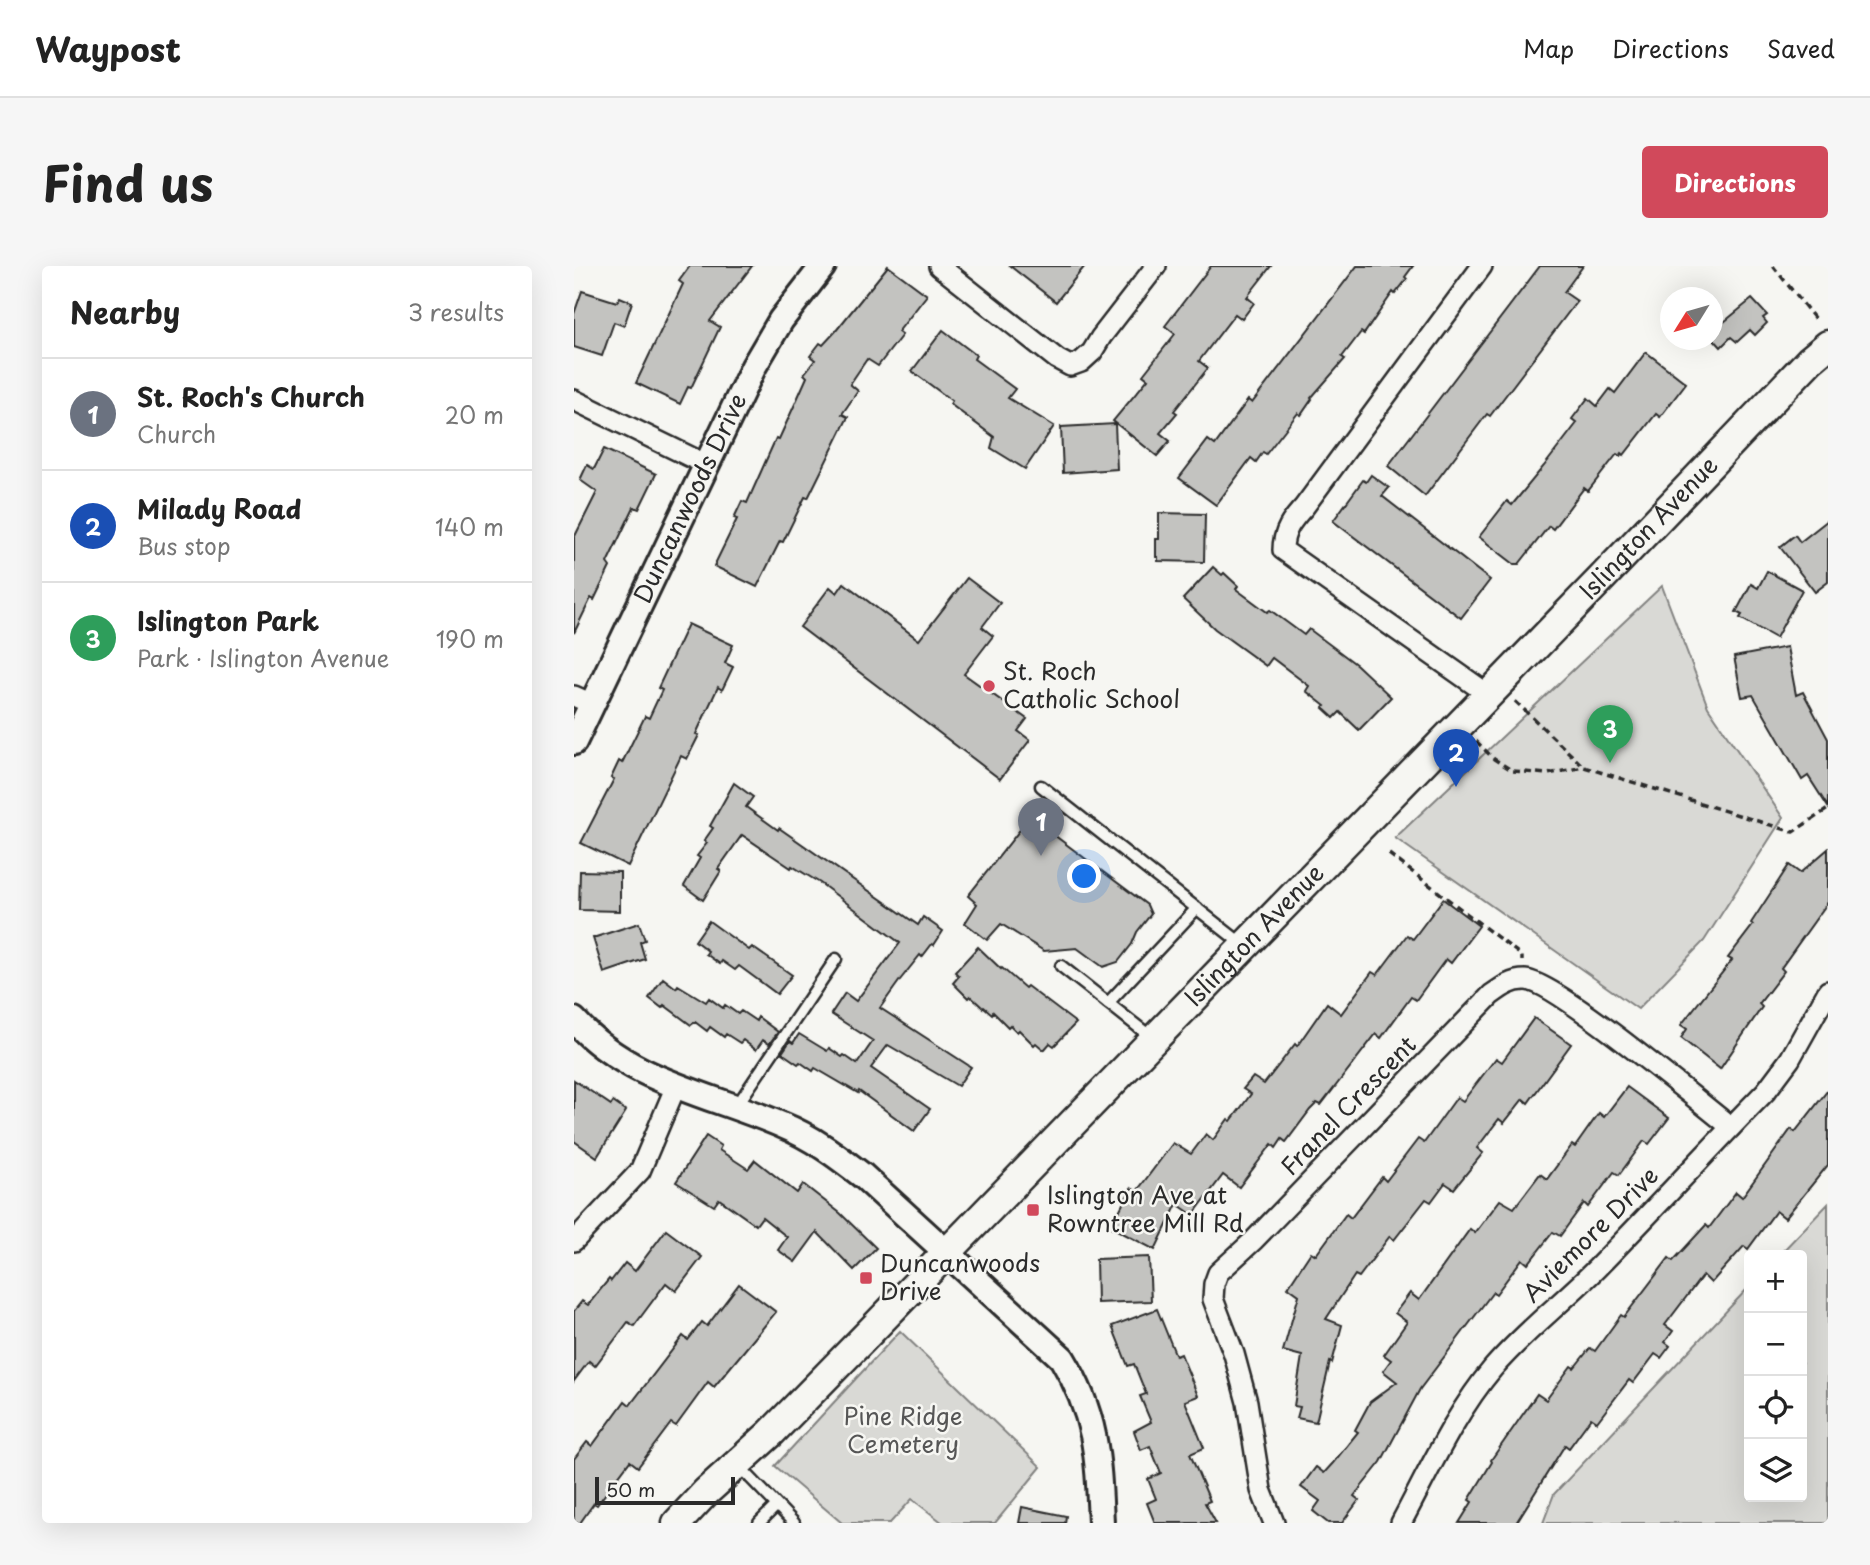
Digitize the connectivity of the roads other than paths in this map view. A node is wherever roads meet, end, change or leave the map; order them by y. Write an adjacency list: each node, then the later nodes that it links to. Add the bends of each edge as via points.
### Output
1 (824, 266): 7 (street, Duncanwoods Drive, via 767,343)
2 (939, 266): 3 (street, via 1070,366 1092,352)
3 (1156, 266)
4 (1482, 266): 8 (street, via 1292,519 1283,550)
5 (1828, 345): 8 (main road, Islington Avenue)
6 (574, 400): 7 (street)
7 (707, 465): 9 (street, Duncanwoods Drive)
8 (1494, 690): 13 (main road, Islington Avenue)
9 (583, 700): 10 (street, Duncanwoods Drive)
10 (574, 742)
11 (1041, 786): 12 (lane)
12 (1197, 908): 13 (lane); 17 (lane)
13 (1244, 946): 19 (main road, Islington Avenue)
14 (836, 959): 21 (lane)
15 (1061, 966): 17 (lane)
16 (1828, 991): 22 (street, Aviemore Drive, via 1790,1059)
17 (1108, 1003): 19 (lane)
18 (574, 1020): 20 (street, via 619,1059)
19 (1154, 1039): 24 (main road, Islington Avenue)
20 (676, 1086): 21 (street); 23 (street, via 640,1171)
21 (735, 1108): 24 (street, via 828,1149)
22 (1731, 1127): 31 (street, Franel Crescent, via 1540,983 1509,983 1491,995 1218,1273 1213,1299 1234,1354 1261,1490); 32 (street, Aviemore Drive, via 1595,1270 1493,1368 1440,1449)
23 (574, 1241)
24 (947, 1251): 25 (main road, Islington Avenue); 30 (street, via 1062,1358 1075,1379 1096,1446)
25 (737, 1464): 26 (lane); 27 (main road, Islington Avenue)
26 (776, 1506): 28 (lane); 29 (lane)
27 (677, 1523)
28 (759, 1523)
29 (794, 1523)
30 (1101, 1523)
31 (1274, 1523)
32 (1401, 1523)

